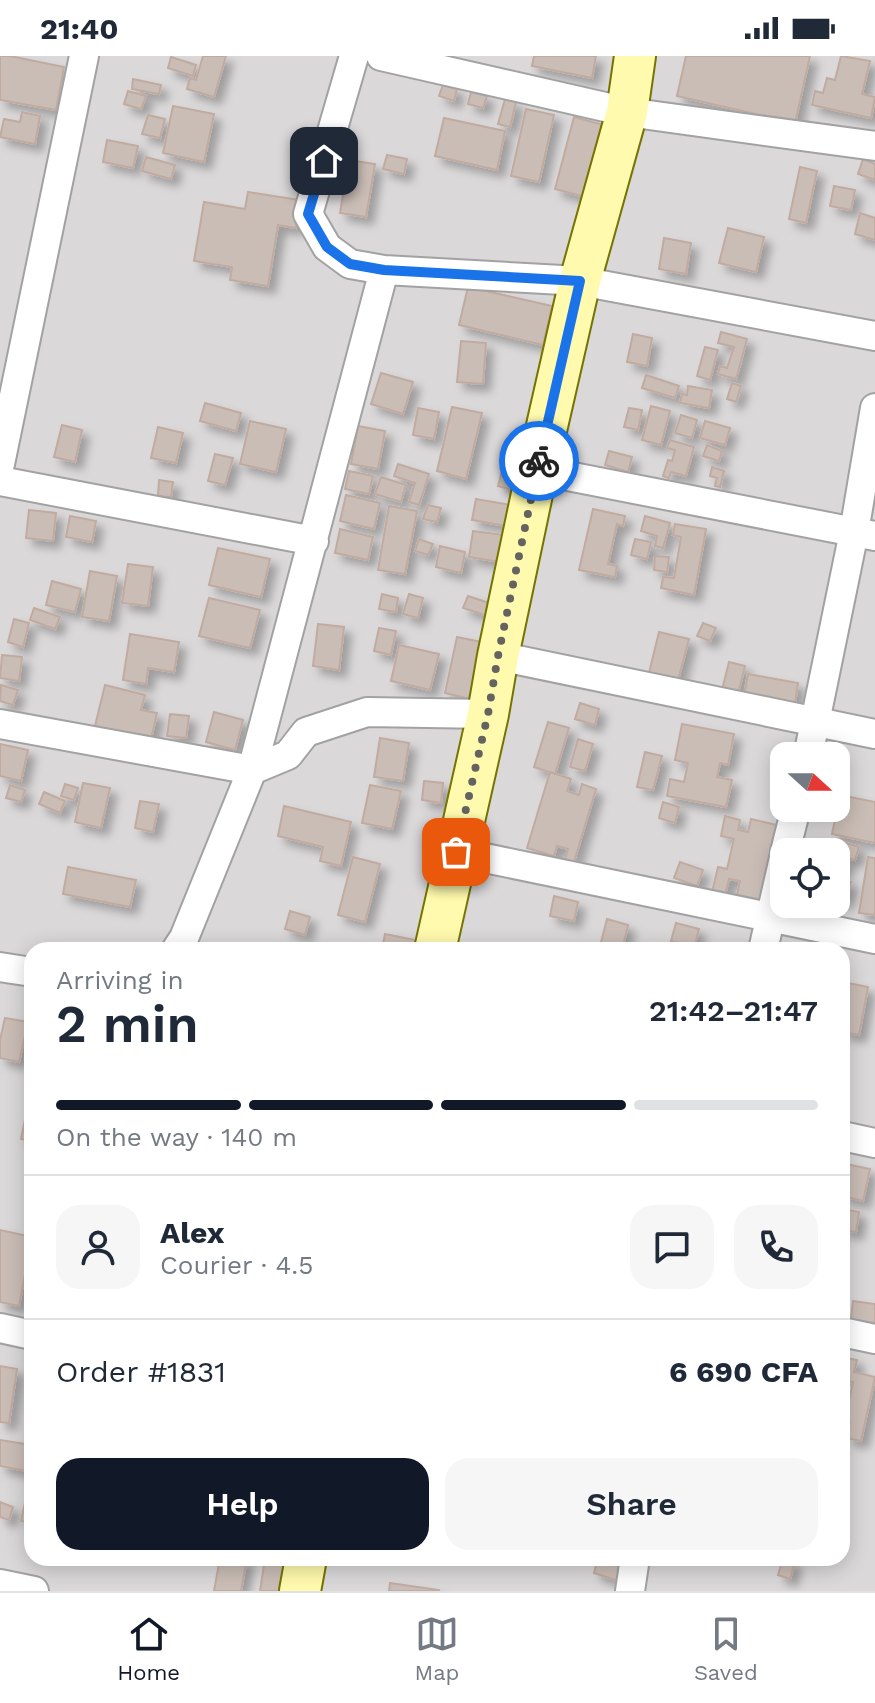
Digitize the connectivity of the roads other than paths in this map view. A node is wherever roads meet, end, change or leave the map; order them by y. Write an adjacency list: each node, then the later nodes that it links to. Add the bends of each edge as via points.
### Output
1 (84, 56): 10 (street)
2 (354, 56): 7 (street, via 308,214 327,247 350,264)
3 (381, 56): 5 (street)
4 (635, 56): 5 (main road)
5 (627, 112): 6 (street); 8 (main road)
6 (875, 146)
7 (384, 270): 8 (street); 16 (street)
8 (580, 281): 9 (street); 13 (main road)
9 (875, 336)
10 (12, 346): 12 (street)
11 (875, 408): 15 (street)
12 (0, 464)
13 (537, 470): 15 (street); 17 (main road)
14 (0, 481): 16 (street)
15 (865, 534): 19 (street)
16 (314, 541): 23 (street)
17 (498, 656): 18 (main road); 19 (street)
18 (488, 714): 23 (street, via 367,712 306,732 288,755); 24 (main road)
19 (816, 721): 21 (street); 22 (street)
20 (0, 724): 23 (street)
21 (875, 734)
22 (811, 742)
23 (252, 770): 28 (street)
24 (456, 852): 25 (street); 29 (main road)
25 (770, 917): 30 (street)
26 (775, 918): 27 (street)
27 (875, 939)
28 (181, 942)
29 (437, 942)
30 (765, 942)
31 (0, 967): 32 (street)
32 (24, 971)
33 (850, 1138): 34 (street)
34 (875, 1143)
35 (0, 1328): 36 (street)
36 (24, 1333)
37 (850, 1334): 38 (street)
38 (875, 1339)
39 (305, 1566): 43 (main road)
40 (634, 1566): 44 (street)
41 (0, 1584): 42 (street)
42 (34, 1591)
43 (300, 1591)
44 (630, 1591)

